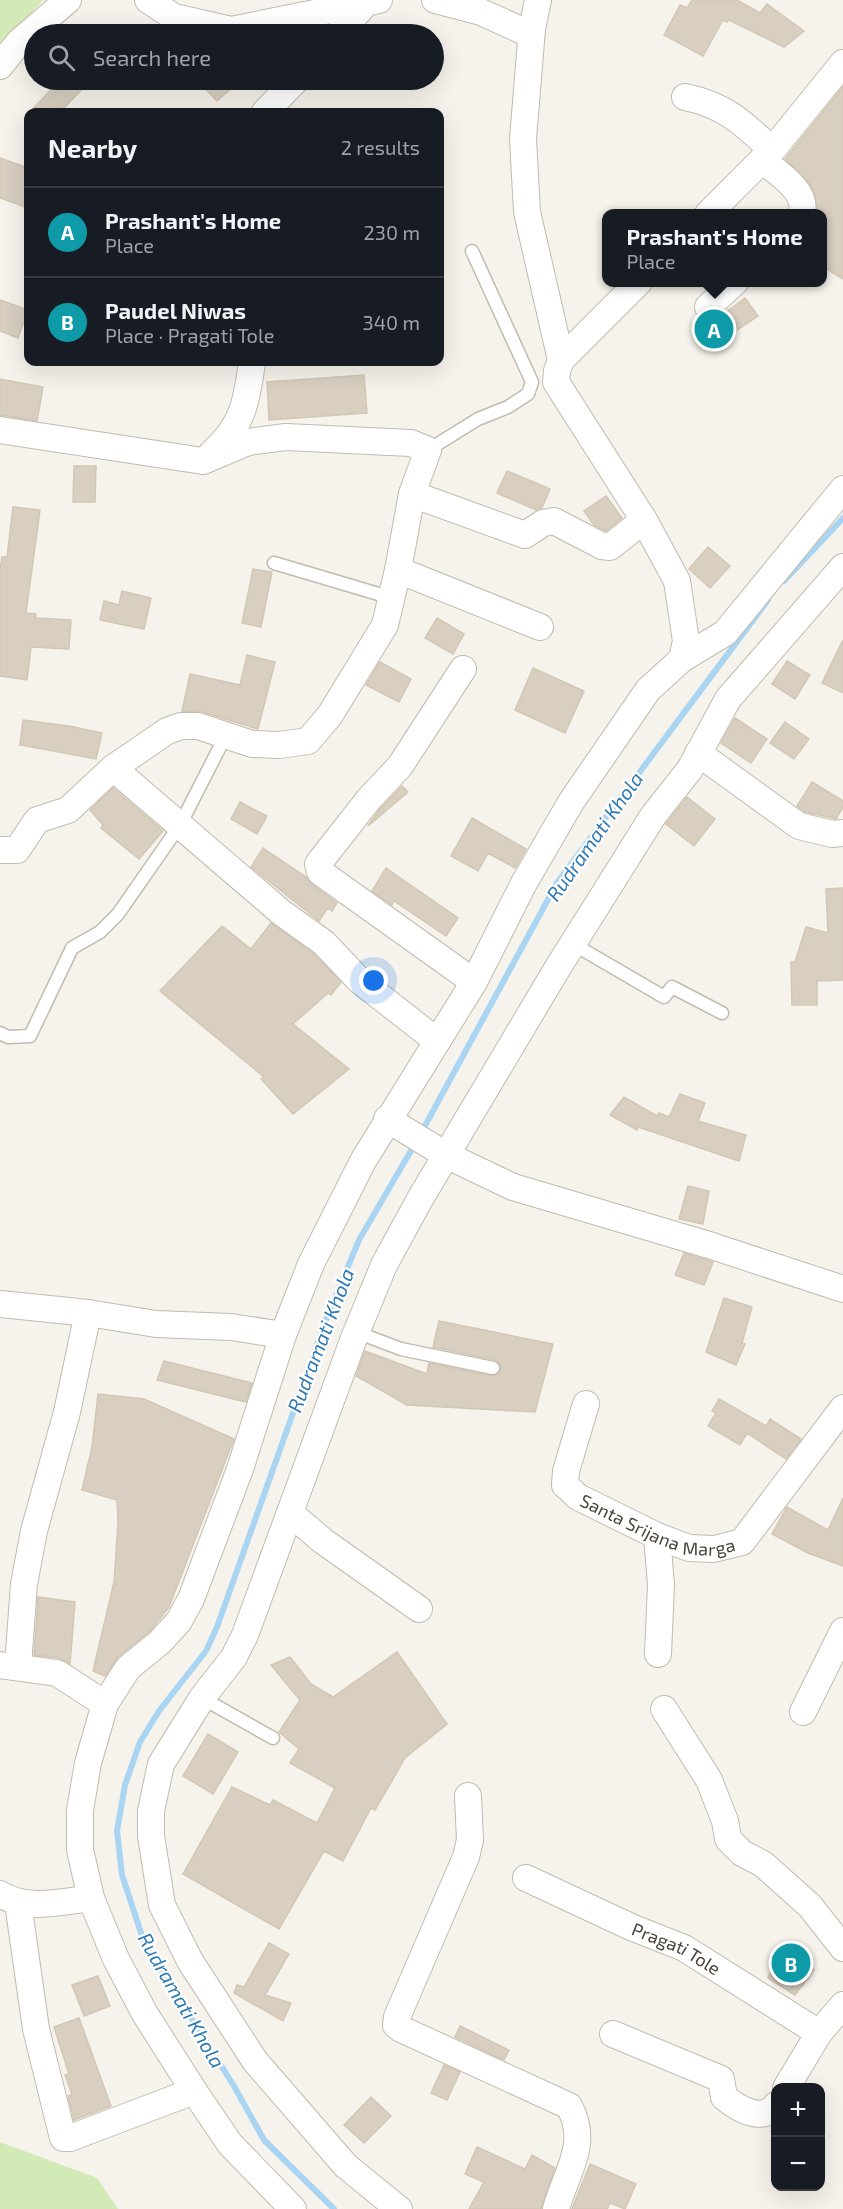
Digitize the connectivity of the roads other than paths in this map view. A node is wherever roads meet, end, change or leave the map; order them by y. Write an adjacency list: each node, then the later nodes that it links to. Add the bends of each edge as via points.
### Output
1 (68, 0): 6 (street)
2 (148, 0): 7 (street, via 174,17)
3 (435, 0): 10 (street, via 481,12 523,31)
4 (538, 0): 10 (street)
5 (373, 1): 8 (street); 9 (street)
6 (40, 24)
7 (205, 24)
8 (260, 24)
9 (349, 24)
10 (532, 29): 24 (street, via 523,139 527,212)
11 (24, 38): 13 (street)
12 (843, 63): 17 (street)
13 (0, 66)
14 (286, 90): 16 (street)
15 (685, 97): 17 (street, via 730,112)
16 (269, 108)
17 (767, 155): 18 (street); 19 (street, via 800,194)
18 (712, 209)
19 (803, 209)
20 (472, 251): 27 (lane, via 532,382 528,394)
21 (634, 287): 24 (street)
22 (730, 287): 23 (street)
23 (708, 307)
24 (561, 360): 31 (street, via 556,382)
25 (252, 366): 28 (street, via 247,404 230,438)
26 (0, 430): 28 (street)
27 (428, 450): 28 (street, via 411,443 286,437 248,442); 30 (street)
28 (203, 461)
29 (843, 489): 37 (street, via 725,633)
30 (412, 494): 31 (street, via 525,535 554,521 610,548); 34 (street)
31 (644, 520): 37 (street, via 677,581 686,640)
32 (274, 563): 35 (lane)
33 (843, 567): 40 (street, via 728,699)
34 (398, 570): 35 (street); 36 (street)
35 (392, 598): 39 (street, via 385,625 330,715 308,741 252,744)
36 (540, 627)
37 (682, 659): 46 (street, via 648,690 571,802)
38 (463, 669): 46 (street, via 400,766 318,864 320,872)
39 (226, 735): 41 (street, via 198,726 181,726 167,731); 42 (lane)
40 (698, 753): 43 (street, via 799,826); 45 (street, via 653,816)
41 (113, 768): 42 (street); 44 (street, via 68,810 37,820 17,850)
42 (180, 825): 48 (lane, via 118,914 100,932 72,948 30,1036 8,1037); 49 (street, via 282,913 324,943 360,981)
43 (843, 833)
44 (0, 850)
45 (573, 944): 47 (lane, via 664,997 672,987); 51 (street)
46 (474, 982): 49 (street)
47 (722, 1013)
48 (0, 1033)
49 (437, 1041): 50 (street)
50 (395, 1124): 51 (street); 56 (street, via 363,1161 311,1264)
51 (439, 1151): 52 (street, via 513,1187); 55 (street)
52 (843, 1289)
53 (0, 1304): 54 (street)
54 (88, 1313): 56 (street); 65 (street, via 67,1412 34,1531)
55 (356, 1332): 57 (lane, via 401,1349); 60 (street)
56 (283, 1335): 67 (street, via 240,1468 191,1599 179,1621 160,1642 128,1668)
57 (493, 1368)
58 (586, 1404): 61 (street, Santa Srijana Marga, via 565,1485 578,1497)
59 (843, 1407): 61 (street, Santa Srijana Marga, via 742,1542 714,1549 689,1548)
60 (290, 1513): 62 (street); 66 (street, via 245,1635 222,1676)
61 (657, 1536): 64 (street, via 662,1585)
62 (419, 1609)
63 (843, 1631): 69 (street)
64 (658, 1654)
65 (9, 1666): 67 (street, via 57,1673)
66 (202, 1698): 70 (lane); 83 (street, via 160,1764 155,1786 152,1836 162,1905 190,1961 255,2061 346,2166)
67 (105, 1704): 74 (street, via 88,1763 80,1810 80,1850)
68 (664, 1709): 75 (street, via 709,1780 728,1839 742,1853 764,1864 810,1906)
69 (803, 1712)
70 (273, 1738)
71 (468, 1796): 84 (street, via 470,1840 466,1857 396,2025 568,2106 579,2133)
72 (526, 1878): 77 (street, Pragati Tole, via 631,1928 684,1948)
73 (9, 1898): 74 (street, via 41,1904); 80 (street, via 63,2138)
74 (92, 1898): 80 (street, via 116,1959)
75 (843, 1948)
76 (843, 2006): 77 (street)
77 (819, 2033): 79 (street)
78 (613, 2034): 81 (street, via 721,2079 724,2097 731,2103 759,2115)
79 (789, 2083)
80 (194, 2091): 82 (street, via 230,2144)
81 (771, 2110)
82 (286, 2207)
83 (399, 2209)
84 (556, 2209)

